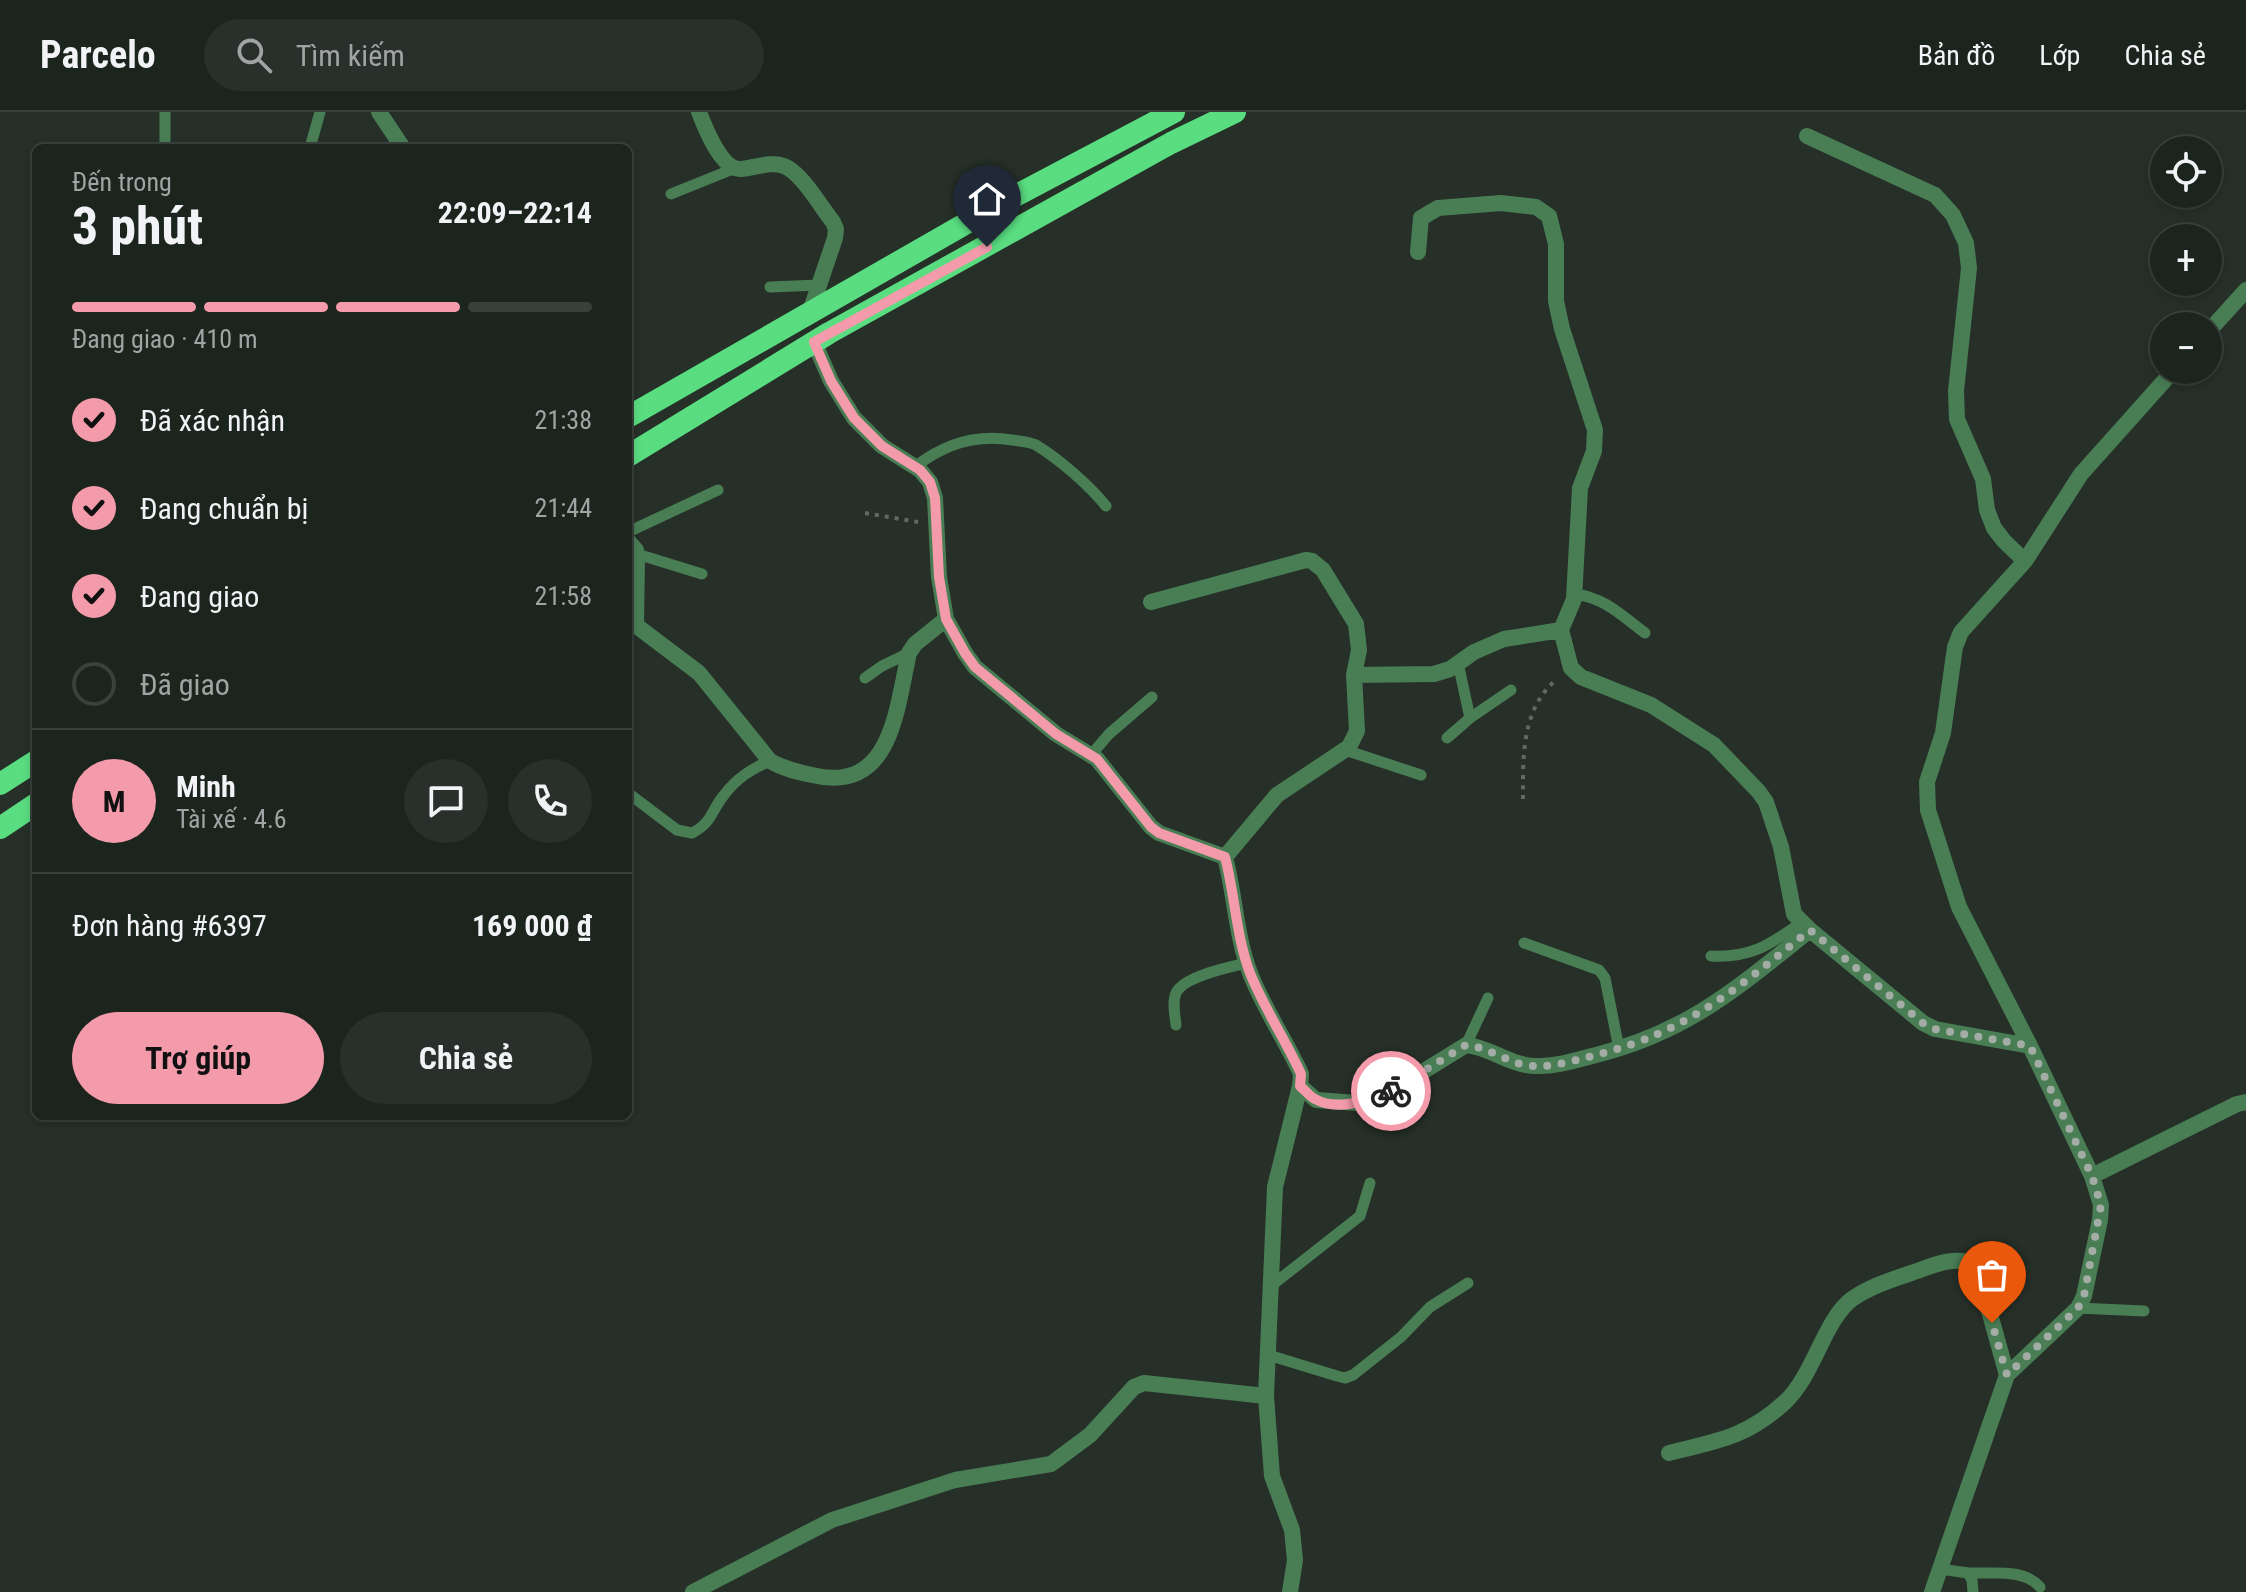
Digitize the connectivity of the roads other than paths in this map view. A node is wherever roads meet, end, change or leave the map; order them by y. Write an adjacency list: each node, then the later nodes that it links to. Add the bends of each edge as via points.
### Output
1 (165, 112): 8 (lane)
2 (320, 112): 9 (lane)
3 (379, 112): 10 (street)
4 (699, 112): 11 (street)
5 (1174, 112): 17 (highway)
6 (1235, 112): 19 (highway)
7 (1807, 136): 28 (street, via 1935,195 1953,215 1966,243 1969,268 1957,419 1983,479 1994,528)
8 (165, 144)
9 (311, 144)
10 (400, 144)
11 (733, 169): 12 (lane); 14 (street, via 783,165 794,171 833,222 835,238)
12 (671, 194)
13 (1418, 252): 30 (street, via 1421,218 1438,208 1501,203 1536,207 1549,216 1562,329 1595,430 1594,451 1580,488)
14 (819, 285): 15 (lane); 17 (street)
15 (770, 287)
16 (2246, 290): 18 (street)
17 (810, 312): 21 (highway)
18 (2222, 317)
19 (814, 342): 22 (highway); 23 (street, via 854,418 882,446)
20 (2162, 384): 28 (street, via 2073,484)
21 (632, 415)
22 (632, 454)
23 (915, 467): 25 (lane, via 931,454 975,439 1034,444); 32 (street, via 930,482 935,498)
24 (718, 490): 26 (lane)
25 (1106, 506)
26 (632, 530)
27 (632, 548): 29 (lane); 45 (street, via 638,627 699,673)
28 (2025, 561): 60 (street, via 1961,632 1943,733 1927,782 1928,810 1959,907)
29 (702, 574)
30 (1575, 594): 33 (street); 34 (lane, via 1604,601)
31 (1151, 602): 37 (street, via 1312,561 1356,624 1359,650)
32 (946, 619): 35 (street); 44 (street, via 975,667 1056,734)
33 (1561, 630): 36 (street, via 1504,639); 53 (street, via 1571,668 1581,677 1651,705 1714,745 1759,792 1781,847 1790,903)
34 (1645, 633)
35 (909, 653): 38 (lane); 45 (street, via 890,736 876,760 856,775 832,780)
36 (1458, 663): 37 (street, via 1434,674); 41 (lane)
37 (1354, 675): 43 (street, via 1357,731)
38 (865, 678)
39 (1511, 690): 41 (lane)
40 (1152, 697): 44 (lane)
41 (1470, 718): 42 (lane)
42 (1447, 738)
43 (1345, 750): 47 (lane); 52 (street, via 1277,795)
44 (1091, 755): 52 (street, via 1151,827)
45 (770, 761): 49 (lane, via 739,778 708,823 692,833 677,830)
46 (32, 764): 48 (highway)
47 (1421, 775)
48 (0, 784)
49 (632, 796)
50 (32, 807): 51 (highway)
51 (0, 828)
52 (1225, 857): 56 (street)
53 (1806, 927): 55 (lane, via 1753,953); 60 (street, via 1923,1023); 61 (street, via 1723,999 1652,1039)
54 (1524, 943): 61 (lane, via 1599,970)
55 (1711, 956)
56 (1247, 963): 58 (lane, via 1185,983 1175,996); 62 (street, via 1301,1074)
57 (1488, 998): 59 (lane)
58 (1176, 1025)
59 (1466, 1045): 61 (street, via 1534,1066); 62 (street, via 1390,1092 1357,1103 1316,1100)
60 (2030, 1046): 64 (street)
61 (1619, 1049)
62 (1300, 1086): 67 (street, via 1278,1172)
63 (2246, 1102): 64 (street)
64 (2092, 1176): 68 (street, via 2100,1220)
65 (1370, 1183): 67 (lane, via 1360,1216)
66 (1468, 1283): 70 (lane, via 1430,1307 1401,1337 1345,1378)
67 (1271, 1286): 70 (street)
68 (2078, 1308): 69 (lane); 71 (street)
69 (2144, 1311)
70 (1268, 1355): 72 (street)
71 (2007, 1375): 73 (street, via 1978,1271 1959,1260 1893,1279 1851,1300 1808,1372 1761,1422 1739,1435); 74 (street)
72 (1266, 1396): 77 (street, via 1144,1383 1051,1464 955,1480 832,1520); 78 (street, via 1272,1476 1292,1530)
73 (1669, 1453)
74 (1940, 1569): 75 (lane); 79 (street)
75 (1968, 1573): 76 (lane, via 2024,1575); 80 (lane)
76 (2040, 1587)
77 (693, 1592)
78 (1290, 1592)
79 (1932, 1592)
80 (1973, 1592)

